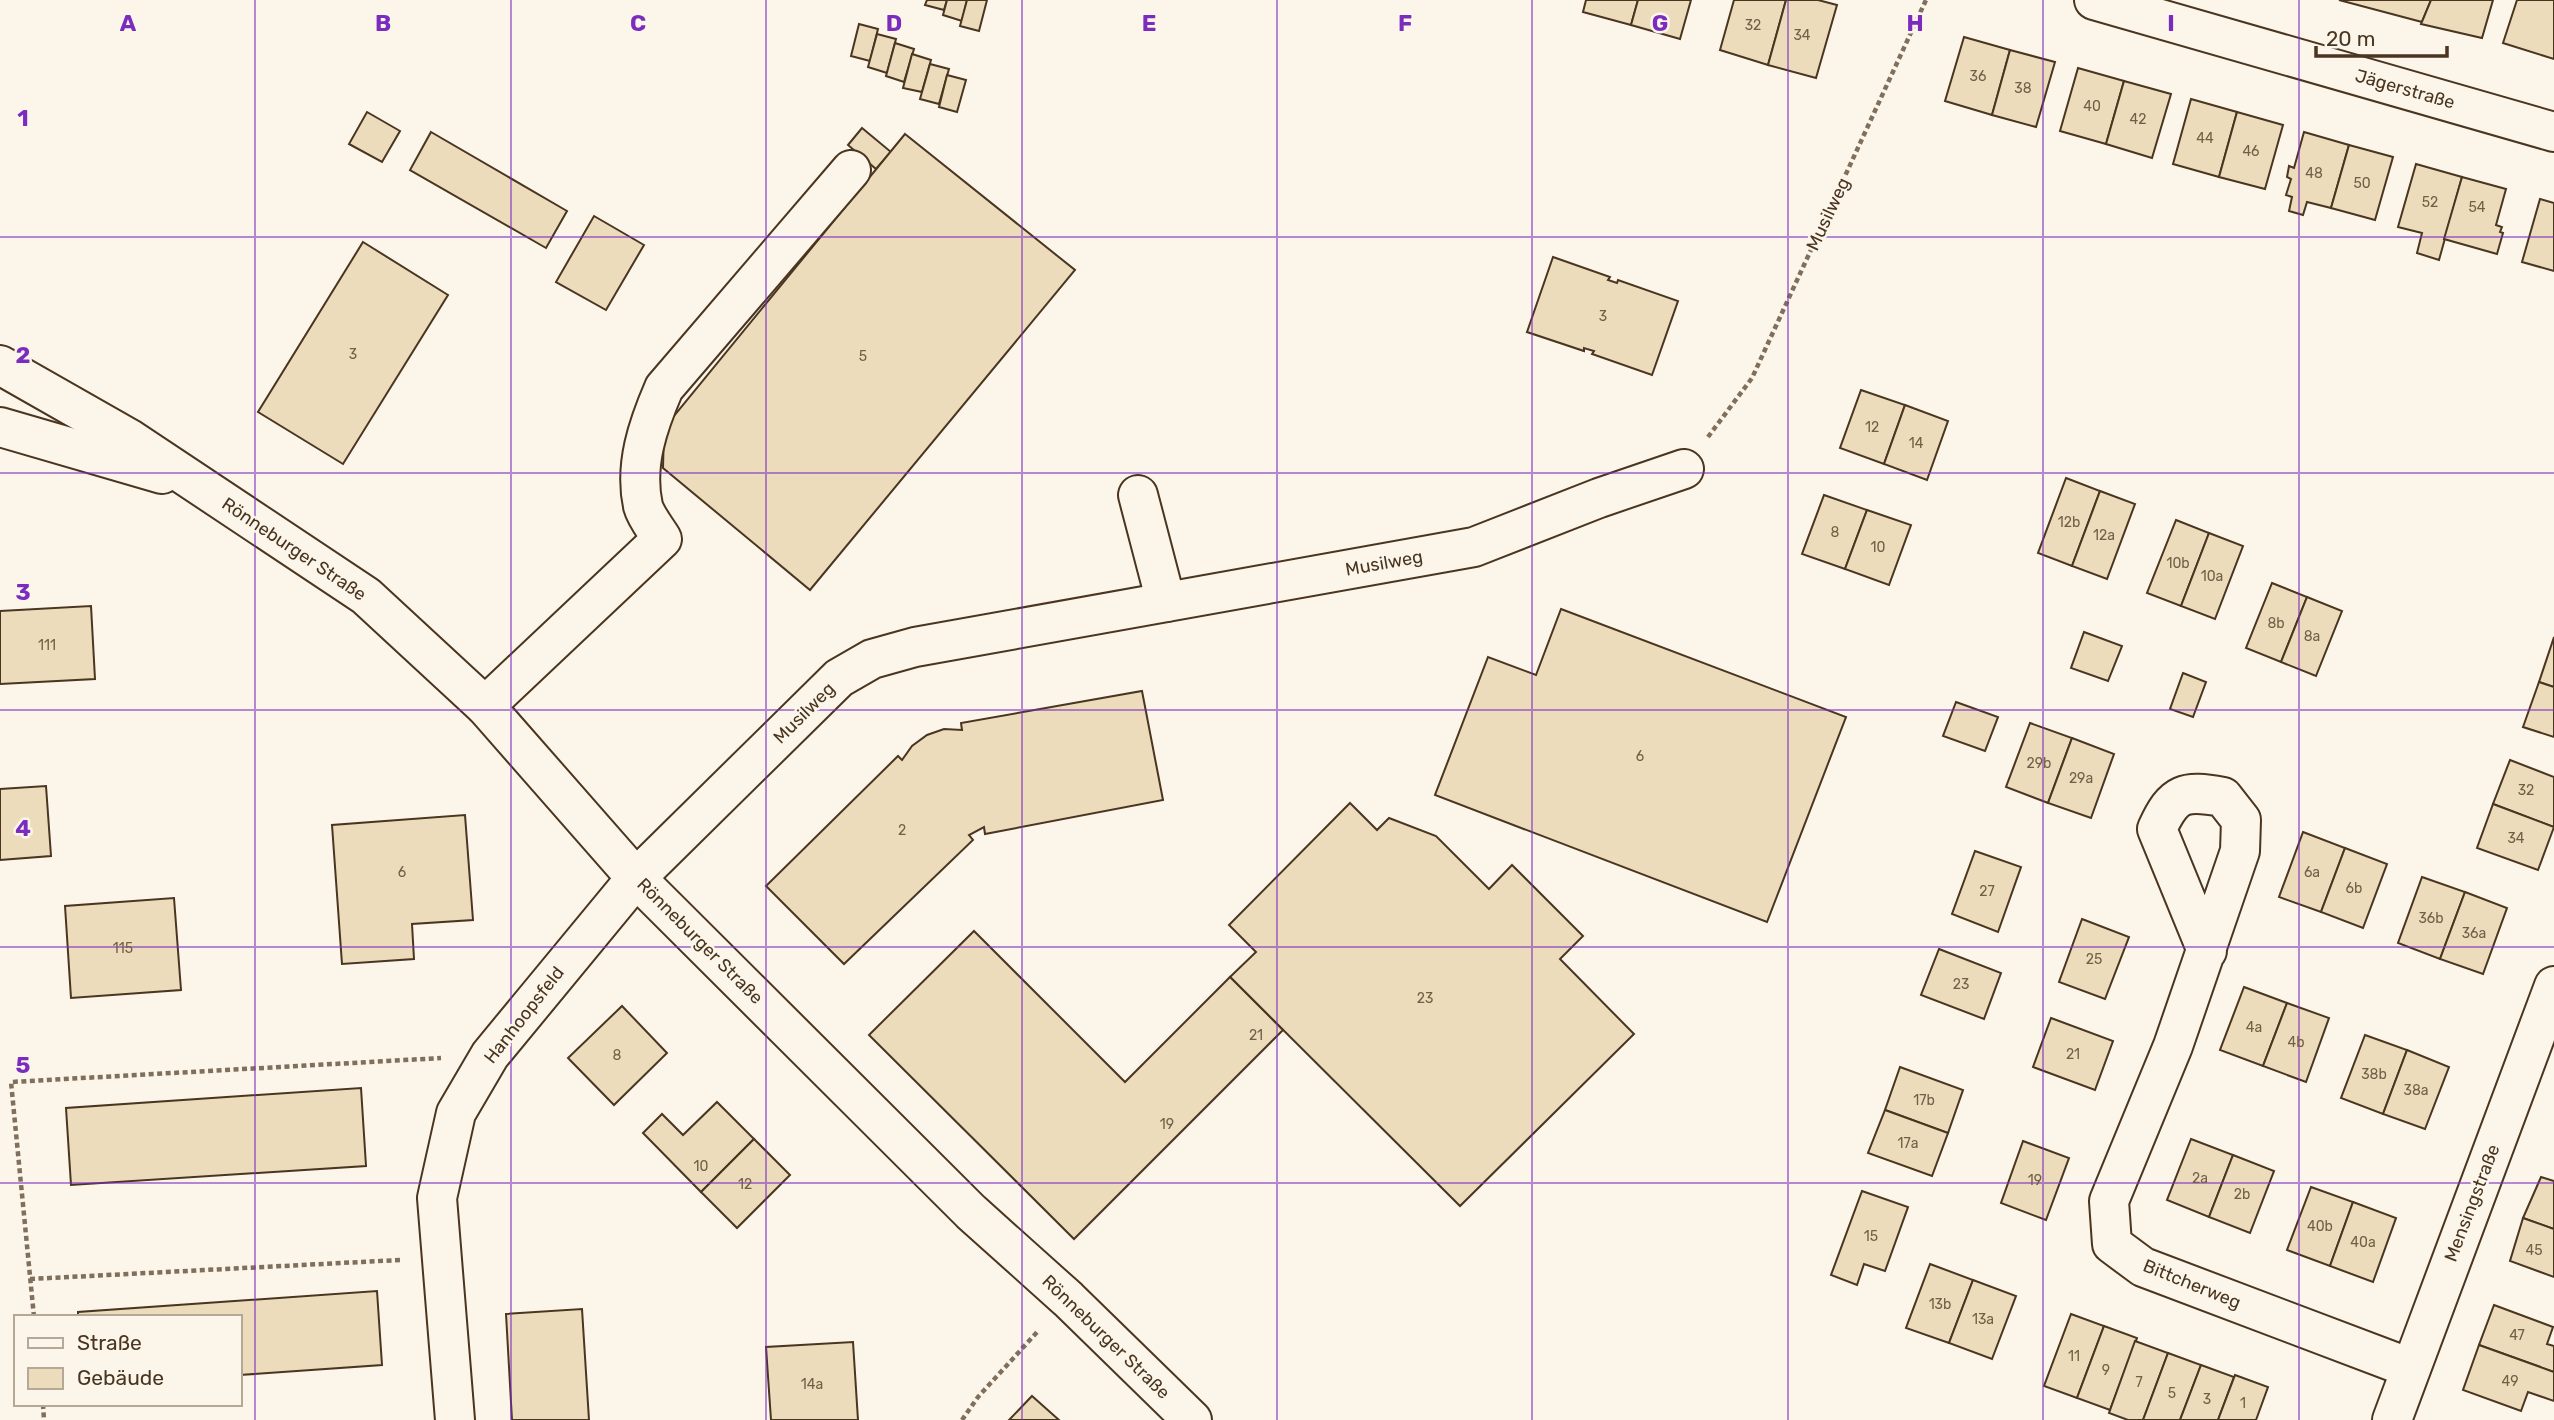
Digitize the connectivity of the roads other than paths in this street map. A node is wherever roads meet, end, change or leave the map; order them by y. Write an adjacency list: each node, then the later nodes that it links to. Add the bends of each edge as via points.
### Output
1 (2094, 0): 2 (street, Jägerstraße)
2 (2554, 131)
3 (851, 170): 10 (street, via 664,388 642,450 640,478 643,508 662,539)
4 (0, 365): 7 (street, Rönneburger Straße, via 130,439)
5 (0, 427): 7 (street, Rönneburger Straße)
6 (1684, 469): 9 (street, Musilweg, via 1474,547)
7 (194, 483): 10 (street, Rönneburger Straße, via 366,596)
8 (1138, 495): 9 (street)
9 (1166, 602): 11 (street, Musilweg, via 915,647 872,659 839,678)
10 (485, 706): 11 (street, Rönneburger Straße)
11 (636, 878): 15 (street, Hanhoopsfeld, via 490,1055 456,1113 437,1198); 16 (street, Rönneburger Straße, via 971,1212)
12 (2207, 951): 14 (street, Bittcherweg, via 2109,1201 2112,1244 2143,1267)
13 (2554, 986): 14 (street, Mensingstraße)
14 (2410, 1368): 17 (street, Mensingstraße)
15 (455, 1420)
16 (1192, 1420)
17 (2392, 1420)

